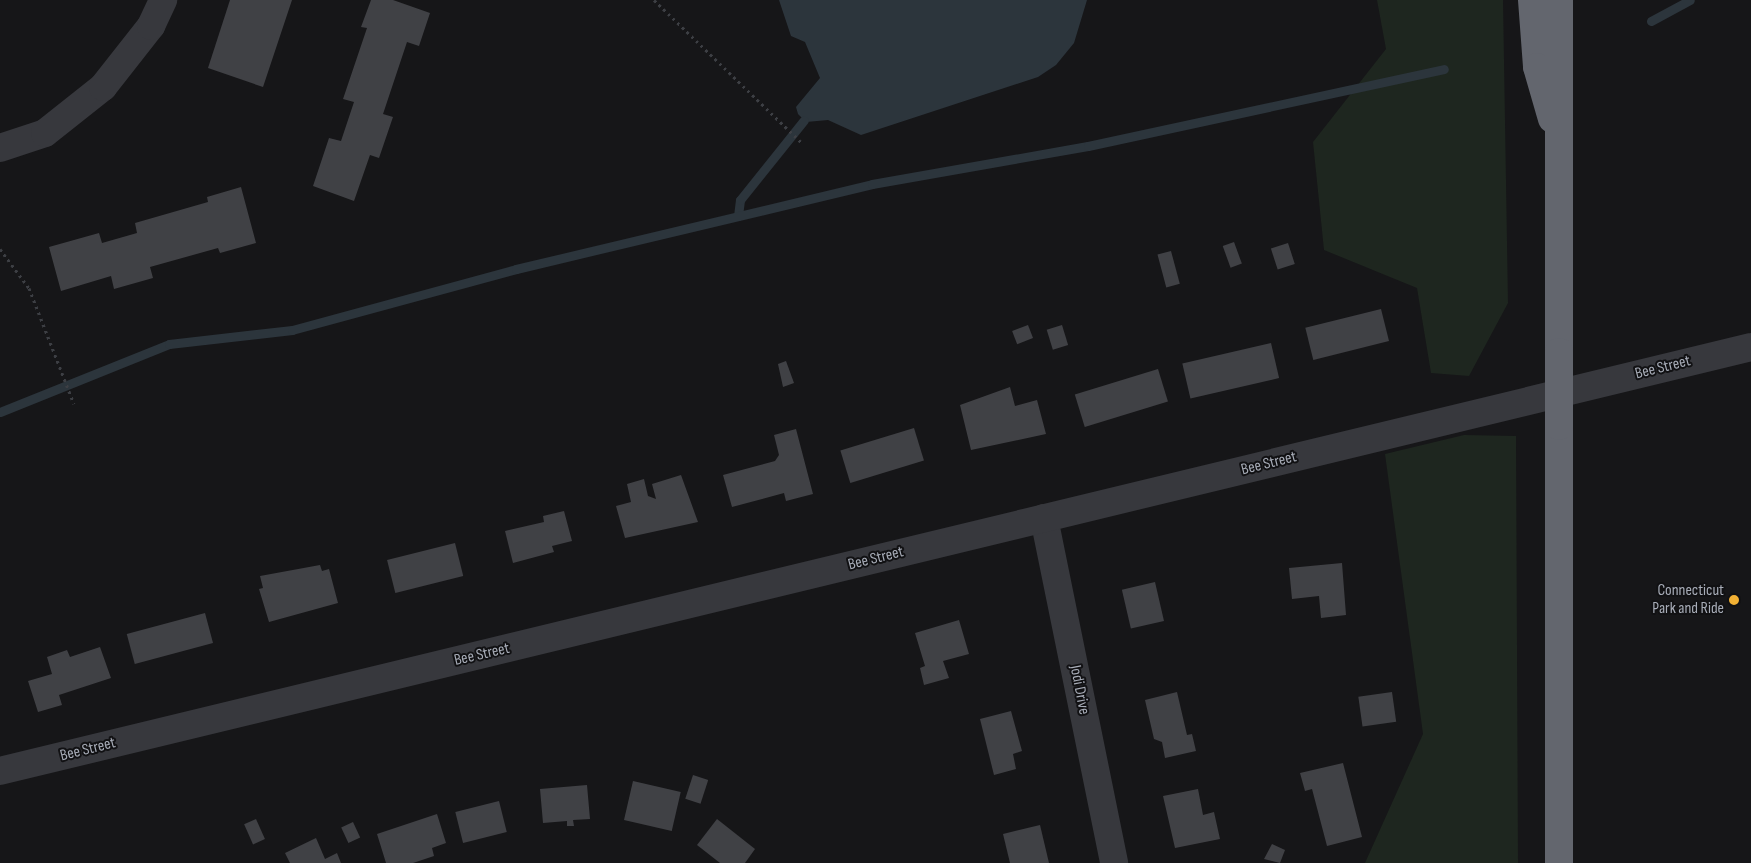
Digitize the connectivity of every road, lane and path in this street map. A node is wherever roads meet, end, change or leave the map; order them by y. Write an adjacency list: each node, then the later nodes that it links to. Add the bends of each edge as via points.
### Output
1 (163, 0): 7 (street, via 151,26 103,87 45,133)
2 (654, 0): 6 (path)
3 (1532, 0): 5 (highway, via 1540,82)
4 (1559, 0): 5 (highway)
5 (1559, 137): 14 (highway, bridge)
6 (802, 143)
7 (0, 148)
8 (0, 249): 10 (path, via 28,288)
9 (1751, 347): 11 (street, Bee Street)
10 (74, 404)
11 (1044, 518): 12 (street, Bee Street); 13 (street, Jodi Drive)
12 (0, 771)
13 (1114, 863)
14 (1559, 863)

